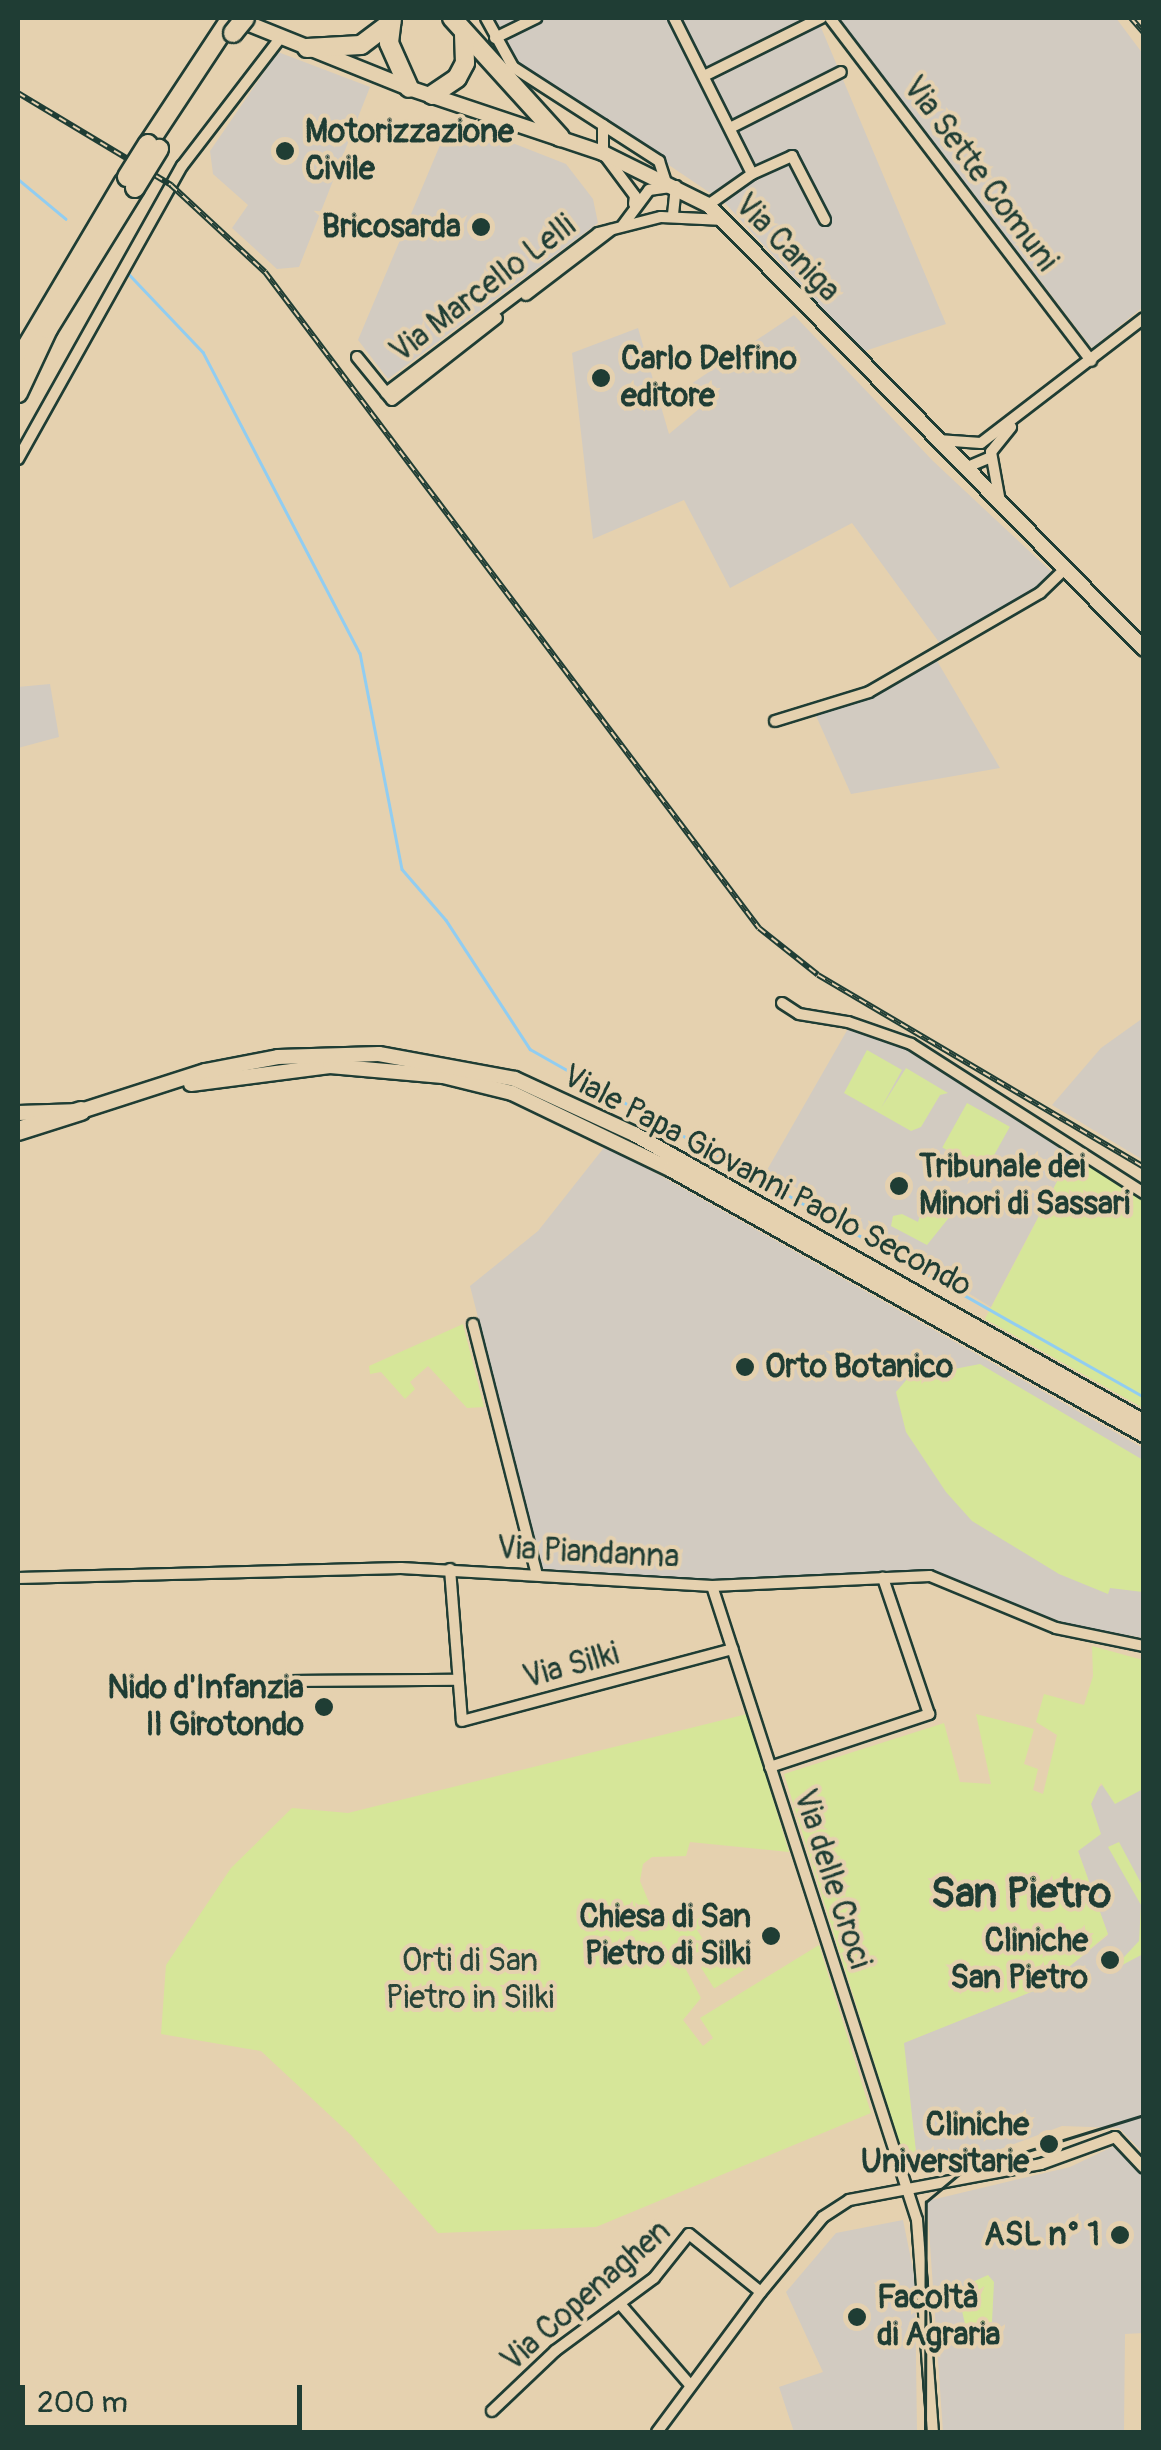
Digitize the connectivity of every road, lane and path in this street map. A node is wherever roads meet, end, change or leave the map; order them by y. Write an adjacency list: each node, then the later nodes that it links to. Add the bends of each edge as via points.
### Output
1 (245, 18): 9 (highway, bridge)
2 (452, 18): 10 (highway)
3 (486, 18): 12 (street)
4 (536, 18): 12 (street)
5 (821, 18): 15 (street)
6 (830, 18): 34 (street, Via Sette Comuni)
7 (678, 19): 15 (street)
8 (392, 20): 13 (highway, via 361,45); 16 (highway, via 389,43)
9 (231, 24): 11 (main road, Via Caniga); 24 (highway, bridge)
10 (464, 33): 17 (highway, via 465,62); 20 (highway)
11 (281, 37): 13 (main road, Via Caniga); 40 (street, via 182,166)
12 (495, 38): 18 (street, via 513,66)
13 (307, 48): 16 (main road, Via Caniga)
14 (841, 72): 19 (street)
15 (704, 76): 19 (street)
16 (409, 88): 17 (main road, Via Caniga)
17 (432, 95): 20 (main road, Via Caniga)
18 (603, 126): 21 (street); 23 (street, via 659,160)
19 (730, 128): 22 (street)
20 (560, 137): 21 (main road, Via Caniga)
21 (603, 153): 23 (main road, Via Caniga); 25 (street, via 636,196)
22 (752, 174): 26 (street); 29 (street, via 792,156)
23 (671, 183): 25 (street); 26 (main road, Via Caniga); 27 (street)
24 (129, 185): 33 (highway); 35 (highway)
25 (634, 204): 30 (street, Via Marcello Lelli)
26 (708, 205): 28 (main road, Via Caniga)
27 (673, 217): 28 (street, Via Marcello Lelli); 30 (street, Via Marcello Lelli)
28 (725, 220): 37 (main road, Via Caniga)
29 (825, 220)
30 (618, 227): 32 (street, Via Marcello Lelli, via 389,396)
31 (1144, 318): 34 (street)
32 (358, 357)
33 (18, 360)
34 (1091, 360): 36 (street)
35 (18, 393)
36 (1015, 422): 38 (street); 39 (street)
37 (936, 439): 38 (street); 41 (main road, Via Caniga)
38 (973, 444): 41 (street)
39 (991, 457): 41 (street); 42 (street)
40 (18, 459)
41 (965, 468): 42 (main road, Via Caniga)
42 (1001, 506): 43 (main road, Via Caniga)
43 (1063, 571): 44 (main road, Via Caniga); 45 (street, via 1040,593 884,684)
44 (1144, 648)
45 (775, 721)
46 (782, 1003): 51 (street, via 911,1044)
47 (165, 1086): 48 (main road, Viale Papa Giovanni Paolo Secondo); 53 (main road, Viale Papa Giovanni Paolo Secondo, via 205,1071 330,1054 379,1054 515,1079 646,1141); 54 (main road, Viale Papa Giovanni Paolo Secondo, via 330,1066 443,1076 512,1092 654,1161)
48 (81, 1111): 49 (main road, Viale Papa Giovanni Paolo Secondo); 50 (highway)
49 (18, 1113)
50 (18, 1131)
51 (1144, 1193)
52 (472, 1324): 56 (street)
53 (1144, 1422)
54 (1144, 1436)
55 (450, 1570): 56 (street, Via Piandanna); 57 (street, Via Piandanna); 62 (street, Via Silki)
56 (537, 1574): 59 (street, Via Piandanna)
57 (18, 1578)
58 (883, 1578): 59 (street, Via Piandanna); 60 (street, Via Piandanna, via 930,1576 1056,1628); 64 (street, via 929,1714)
59 (712, 1586): 61 (street, Via delle Croci)
60 (1144, 1646)
61 (733, 1649): 62 (street, Via Silki, via 462,1721); 64 (street, Via delle Croci)
62 (455, 1680): 63 (street)
63 (294, 1682)
64 (770, 1767): 66 (street, Via delle Croci)
65 (1144, 2168): 66 (street, via 1115,2137 1041,2164)
66 (905, 2188): 67 (street, via 850,2200 823,2218); 72 (street, Via delle Croci, via 925,2265)
67 (760, 2292): 68 (street, Via Copenaghen, via 689,2234); 69 (street)
68 (621, 2306): 69 (street); 70 (street, Via Copenaghen, via 556,2351)
69 (690, 2385): 71 (street)
70 (492, 2411)
71 (657, 2432)
72 (932, 2432)

